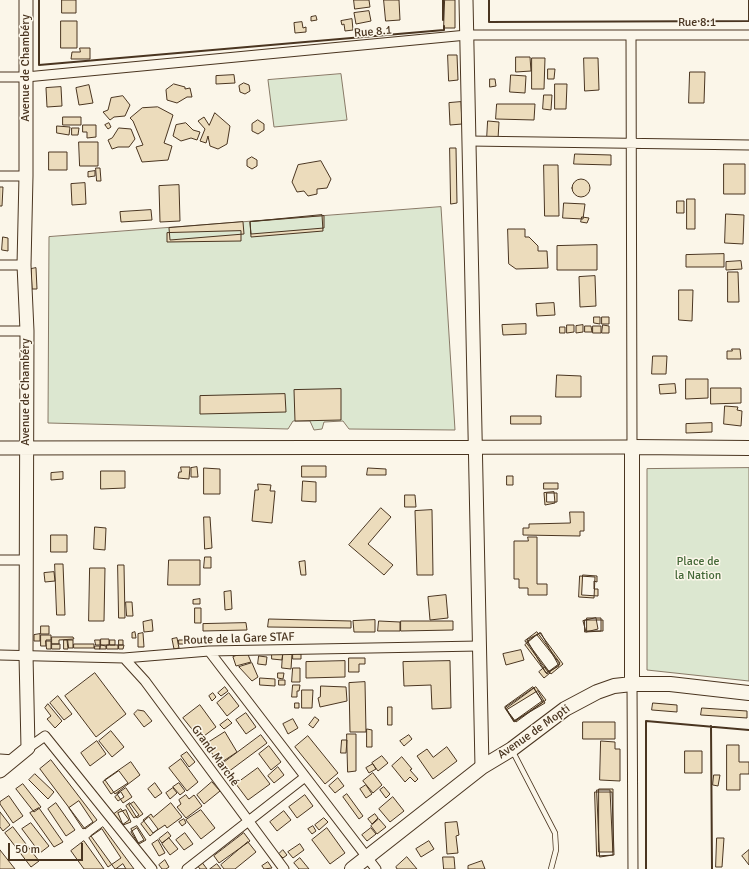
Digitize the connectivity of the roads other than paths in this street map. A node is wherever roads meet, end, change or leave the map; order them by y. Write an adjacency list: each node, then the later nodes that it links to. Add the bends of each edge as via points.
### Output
1 (26, 0): 7 (street, Avenue de Chambéry)
2 (466, 0): 3 (street)
3 (466, 35): 4 (street, Rue 8.1); 7 (street, Rue 8.1); 8 (street)
4 (631, 35): 5 (street, Rue 8.1); 9 (street)
5 (749, 35)
6 (0, 77): 7 (street, Rue 8.1)
7 (26, 77): 12 (street, Avenue de Chambéry)
8 (469, 141): 9 (street); 17 (street)
9 (631, 144): 10 (street); 18 (street)
10 (749, 145)
11 (0, 176): 12 (street)
12 (26, 176): 14 (street, Avenue de Chambéry)
13 (0, 265): 14 (street)
14 (24, 265): 15 (street, Avenue de Chambéry)
15 (27, 330): 16 (street); 20 (street, Avenue de Chambéry)
16 (0, 331)
17 (475, 447): 18 (street); 20 (street); 24 (street)
18 (632, 447): 21 (main road); 29 (main road)
19 (0, 448): 20 (street)
20 (26, 448): 23 (street, Avenue de Chambéry)
21 (749, 448)
22 (0, 560): 23 (street)
23 (26, 560): 27 (street, Avenue de Chambéry)
24 (479, 646): 25 (street, Route de la Gare STAF); 35 (street)
25 (209, 650): 28 (street, Route de la Gare STAF); 37 (street)
26 (0, 655): 27 (street, Route de la Gare STAF)
27 (26, 655): 28 (street, Route de la Gare STAF); 31 (street, Avenue de Chambéry)
28 (124, 658): 38 (street, Grand Marché, via 145,681)
29 (632, 684): 30 (main road, Avenue de Mopti, via 670,684); 32 (main road, Avenue de Mopti, via 614,686 597,692 564,709); 46 (street)
30 (749, 693)
31 (28, 748): 34 (street); 40 (street, via 45,736)
32 (512, 749): 35 (main road, Avenue de Mopti); 45 (lane, via 555,833 556,850)
33 (0, 759): 34 (street)
34 (14, 760): 36 (street)
35 (482, 768): 39 (main road, Avenue de Mopti)
36 (0, 771)
37 (305, 777): 38 (street); 39 (street)
38 (248, 821): 41 (street); 42 (street, Grand Marché)
39 (367, 857): 43 (main road, Avenue de Mopti); 44 (street)
40 (152, 869)
41 (187, 869)
42 (284, 869)
43 (352, 869)
44 (376, 869)
45 (551, 869)
46 (633, 869)

